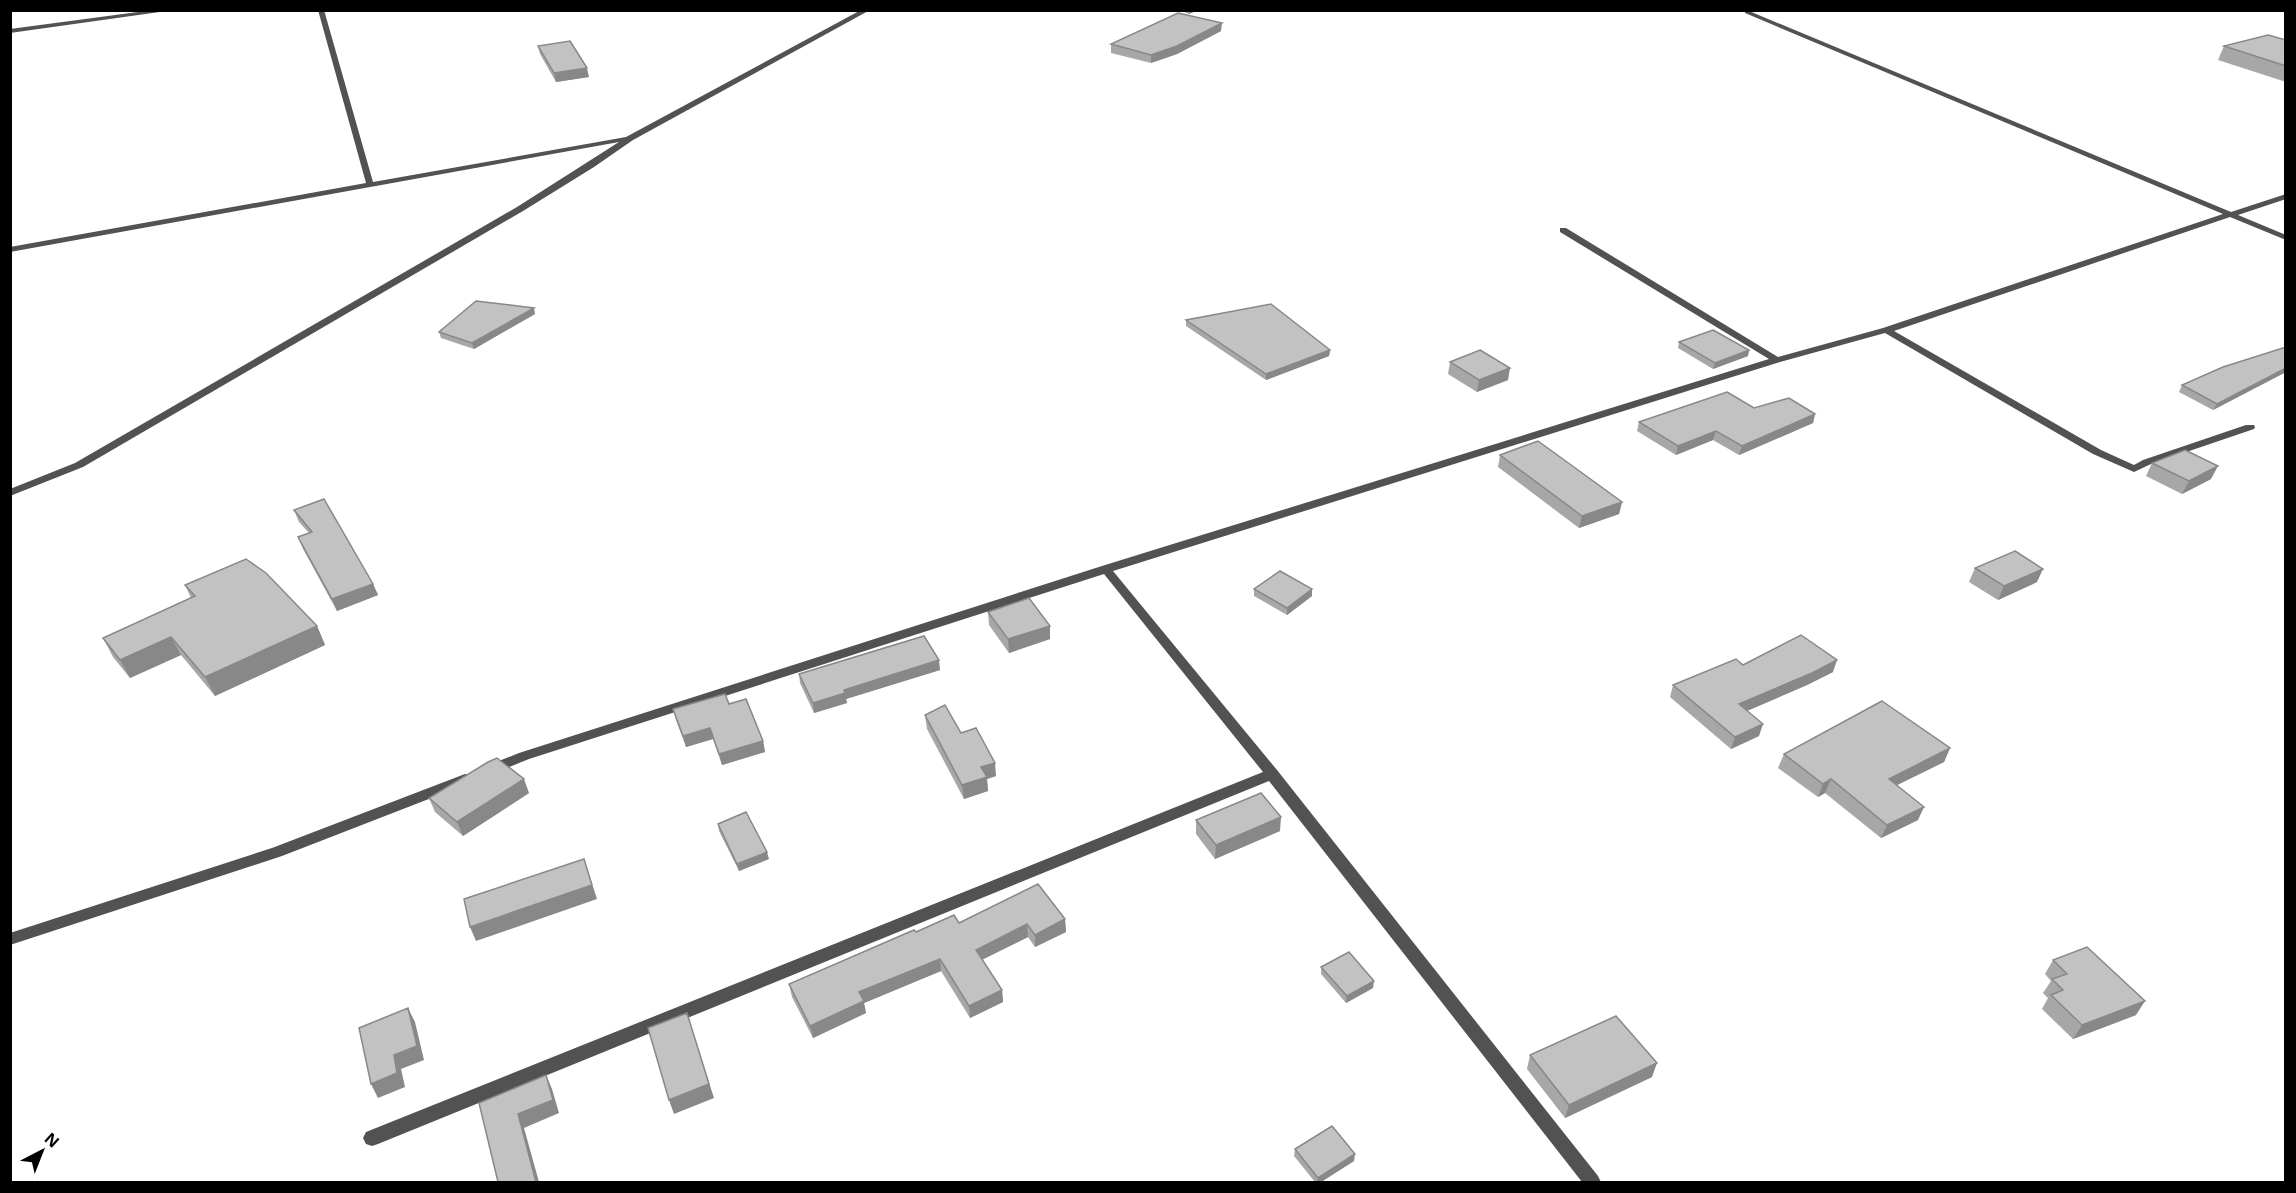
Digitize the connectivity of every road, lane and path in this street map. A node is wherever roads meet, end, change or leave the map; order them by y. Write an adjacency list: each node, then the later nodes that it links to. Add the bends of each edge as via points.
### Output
1 (171, 10): 5 (street)
2 (321, 10): 7 (street)
3 (867, 10): 6 (street)
4 (1747, 12): 9 (street)
5 (10, 31)
6 (630, 138): 7 (street); 16 (street, via 520,209 115,445 79,465)
7 (370, 184): 12 (street)
8 (2286, 196): 9 (street)
9 (2229, 215): 11 (street); 13 (street)
10 (1563, 230): 14 (street)
11 (2286, 238)
12 (10, 250)
13 (1886, 330): 14 (street); 15 (street, via 2097,452 2134,469)
14 (1777, 360): 17 (street)
15 (2250, 426)
16 (10, 493)
17 (1106, 569): 18 (street); 19 (street, via 524,756 277,852)
18 (1272, 774): 20 (street); 21 (street)
19 (10, 939)
20 (372, 1138)
21 (1592, 1182)

